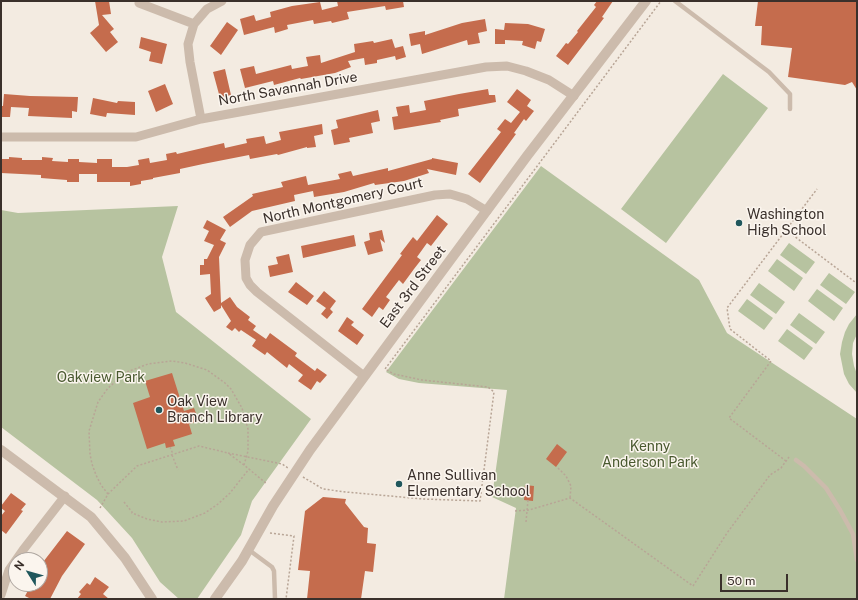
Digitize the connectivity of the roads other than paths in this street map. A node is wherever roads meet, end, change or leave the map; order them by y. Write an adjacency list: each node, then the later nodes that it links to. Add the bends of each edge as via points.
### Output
1 (222, 1): 5 (street, via 207,8)
2 (646, 1): 6 (street, East 3rd Street)
3 (675, 1): 7 (lane, via 768,72 790,94)
4 (139, 3): 5 (street)
5 (194, 24): 8 (street, via 188,44)
6 (574, 96): 8 (street, North Savannah Drive, via 549,80 526,71 506,66 486,67); 10 (street, East 3rd Street)
7 (790, 109)
8 (200, 119): 9 (street, North Savannah Drive, via 136,138)
9 (1, 137)
10 (487, 212): 11 (street, East 3rd Street); 11 (street, North Montgomery Court, via 467,199 450,194 435,194 261,232 250,245 245,260 246,278 250,285)
11 (364, 376): 15 (street, East 3rd Street, via 295,472)
12 (1, 450): 14 (street)
13 (796, 460): 16 (lane, via 826,488 840,510 853,534)
14 (65, 496): 17 (street, via 12,566); 18 (street, via 99,526 125,558)
15 (249, 550): 19 (street, East 3rd Street); 20 (lane, via 272,567)
16 (857, 560)
17 (1, 597)
18 (152, 599)
19 (215, 599)
20 (275, 599)

